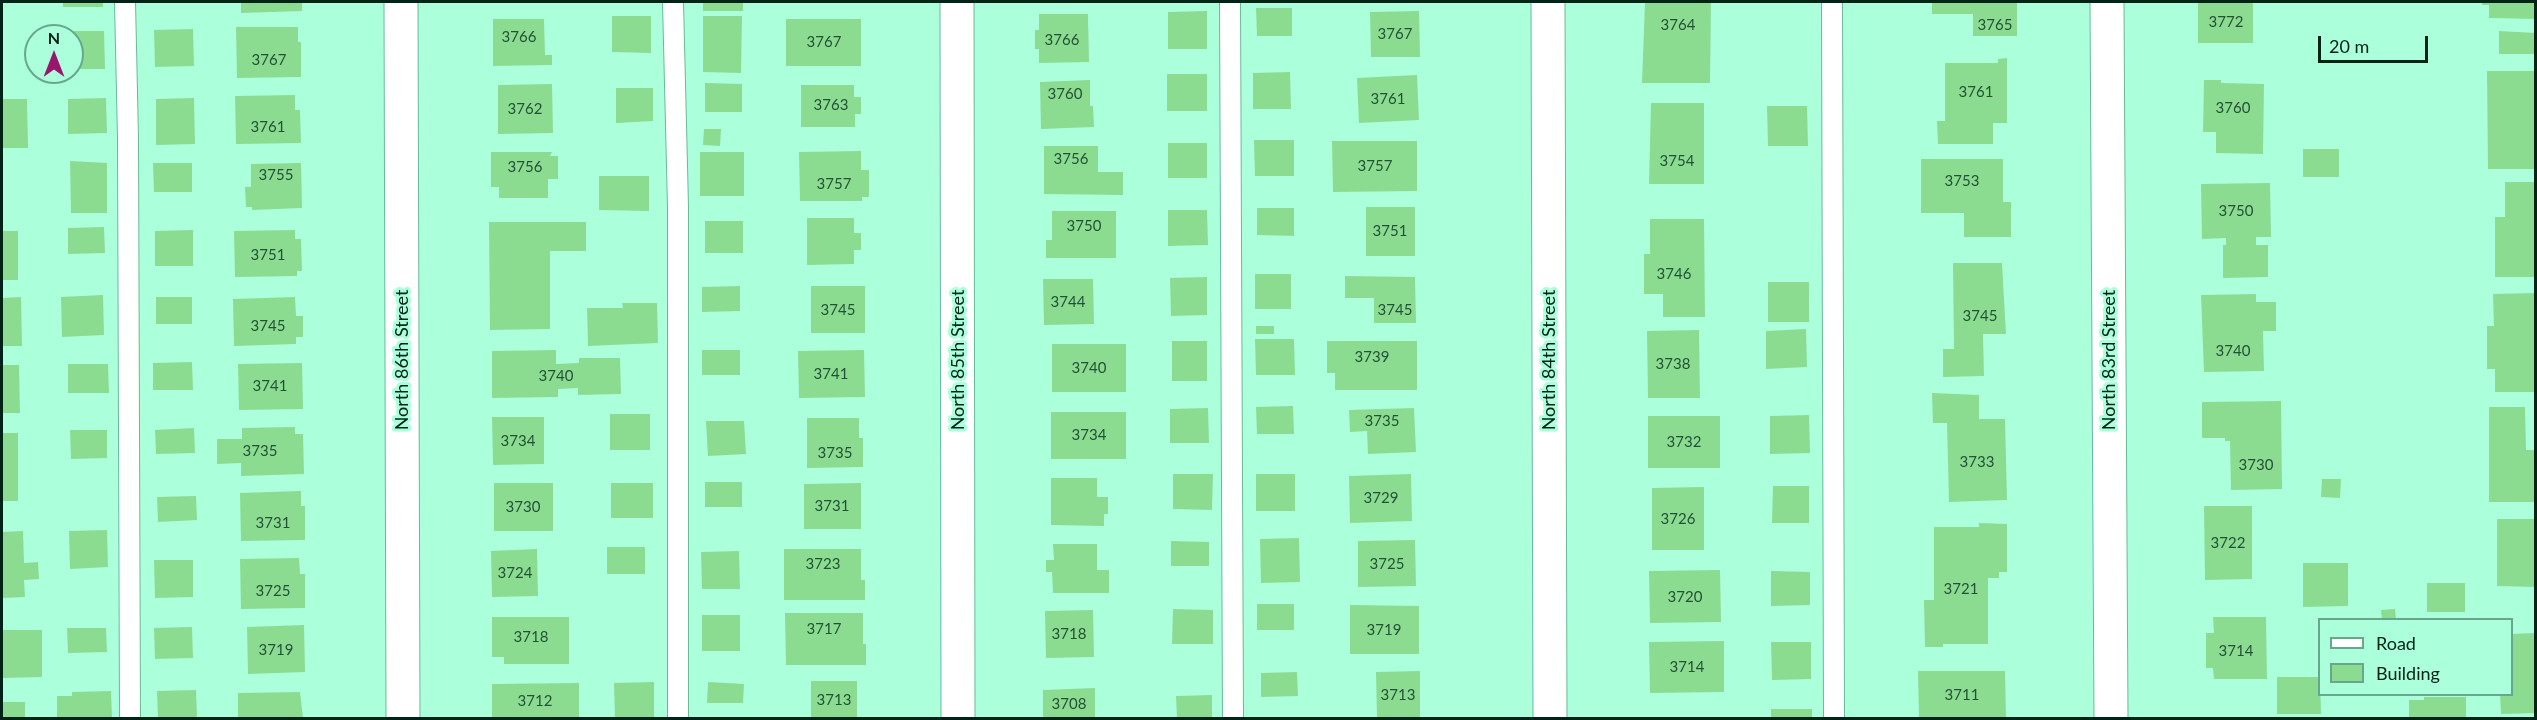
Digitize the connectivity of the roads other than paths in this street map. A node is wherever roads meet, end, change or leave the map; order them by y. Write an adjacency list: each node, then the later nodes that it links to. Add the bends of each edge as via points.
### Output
1 (125, 2): 9 (lane)
2 (401, 2): 10 (street, North 86th Street)
3 (673, 2): 11 (lane, via 678,207)
4 (957, 2): 12 (street, North 85th Street)
5 (1230, 2): 13 (lane)
6 (1548, 2): 14 (street, North 84th Street)
7 (1832, 2): 15 (lane)
8 (2108, 2): 16 (street, North 83rd Street)
9 (130, 718)
10 (403, 718)
11 (678, 718)
12 (958, 718)
13 (1233, 718)
14 (1550, 718)
15 (1834, 718)
16 (2111, 718)

